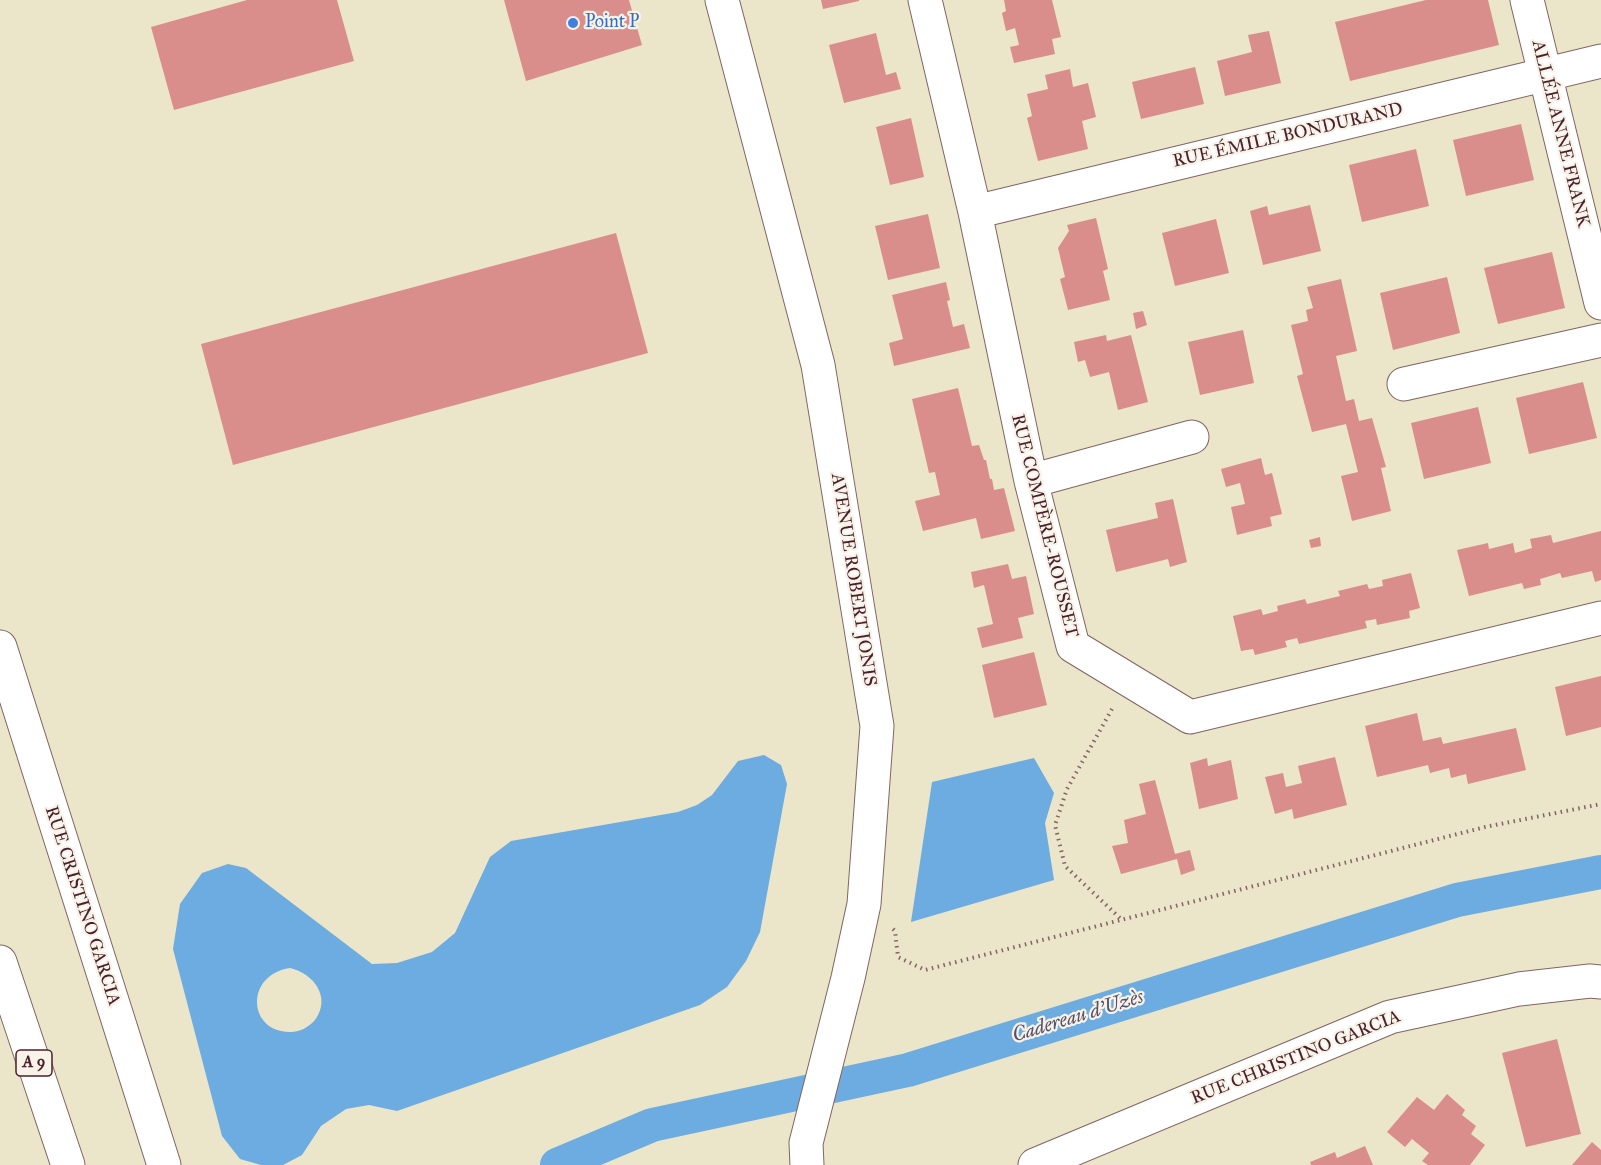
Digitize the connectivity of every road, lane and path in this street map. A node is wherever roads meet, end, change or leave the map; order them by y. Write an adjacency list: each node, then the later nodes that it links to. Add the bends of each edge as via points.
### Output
1 (722, 0): 22 (main road, AVENUE ROBERT JONIS, via 818,365 877,726 864,904 806,1143)
2 (925, 0): 6 (main road, RUE COMPÈRE-ROUSSET)
3 (1527, 0): 5 (main road, ALLÉE ANNE FRANK)
4 (1601, 61): 5 (main road, RUE ÉMILE BONDURAND)
5 (1546, 75): 6 (main road, RUE ÉMILE BONDURAND); 7 (main road, ALLÉE ANNE FRANK)
6 (975, 212): 11 (main road, RUE COMPÈRE-ROUSSET)
7 (1601, 303)
8 (1601, 340): 9 (main road)
9 (1404, 384)
10 (1192, 437): 11 (main road)
11 (1031, 481): 14 (main road, RUE COMPÈRE-ROUSSET, via 1073,646)
12 (1601, 618): 14 (main road, RUE COMPÈRE-ROUSSET, via 1190,717)
13 (0, 647): 21 (main road, RUE CRISTINO GARCIA)
14 (1129, 680): 16 (path, via 1067,789 1055,825 1065,866)
15 (1601, 804): 16 (path, via 1485,827)
16 (1122, 920): 17 (path, via 925,970 898,957)
17 (891, 927)
18 (0, 962): 20 (main road, A 9)
19 (1601, 982): 23 (main road, RUE CHRISTINO GARCIA, via 1519,989 1390,1017)
20 (68, 1165)
21 (164, 1165)
22 (807, 1165)
23 (1035, 1165)

